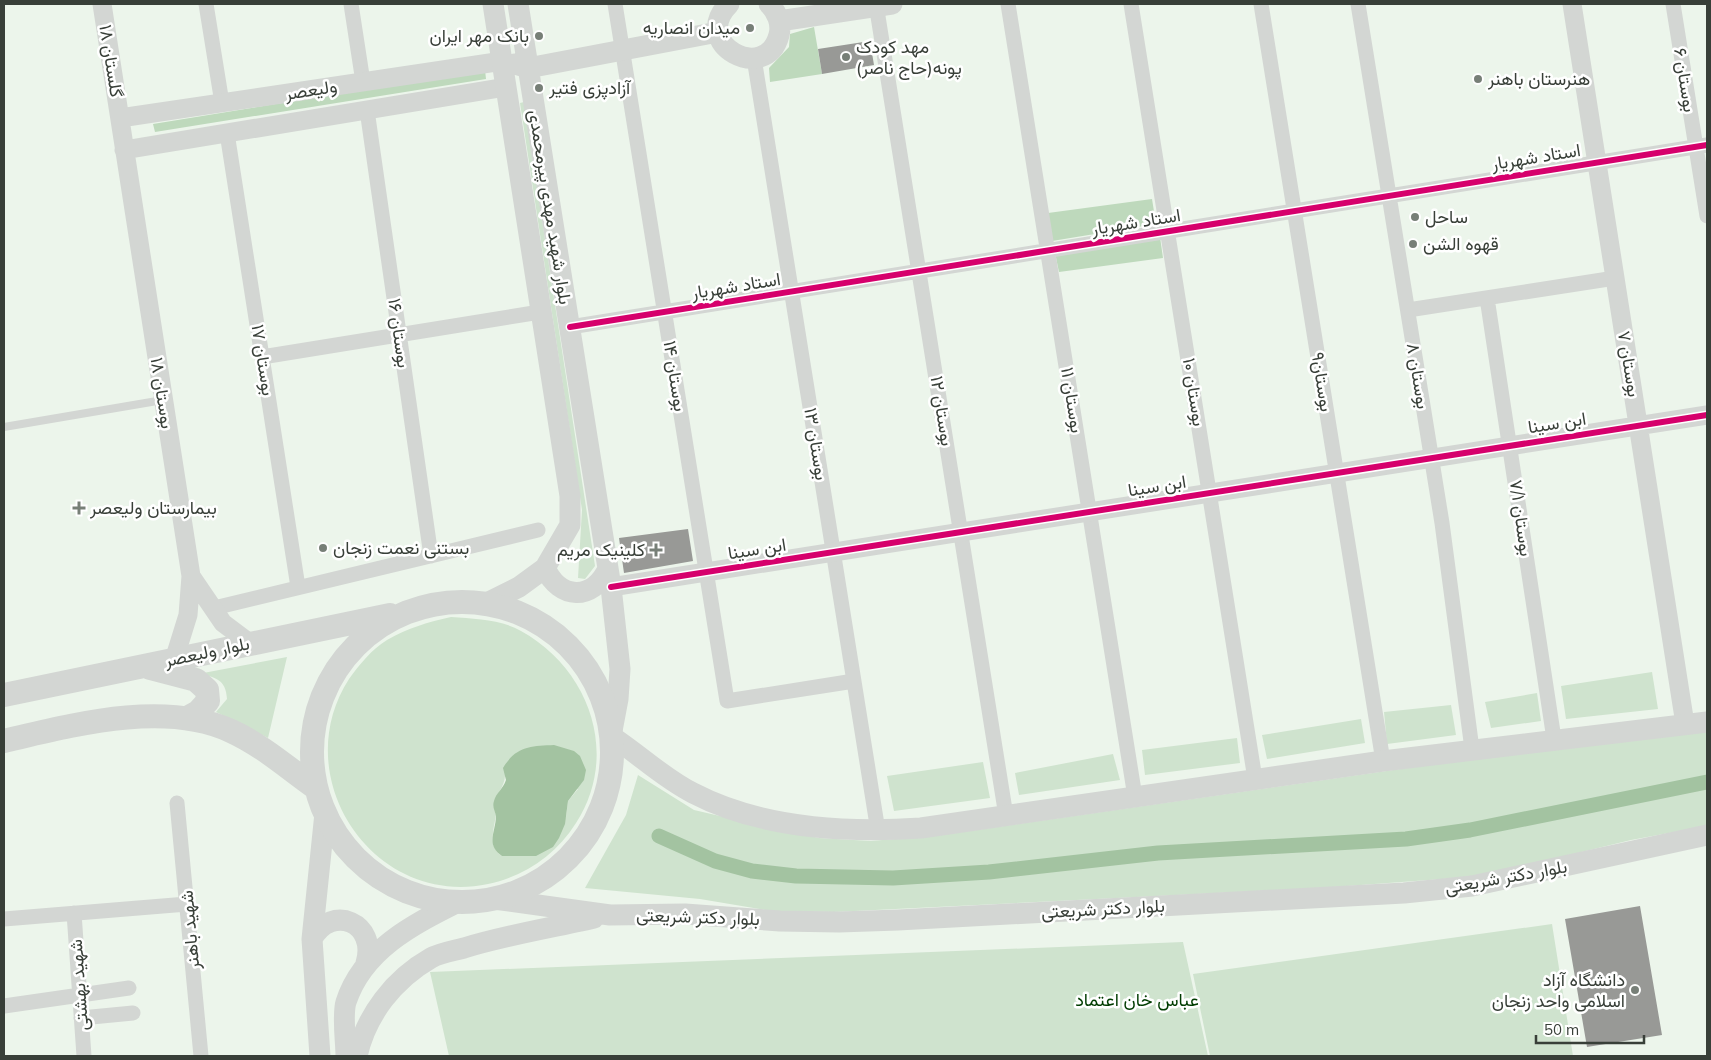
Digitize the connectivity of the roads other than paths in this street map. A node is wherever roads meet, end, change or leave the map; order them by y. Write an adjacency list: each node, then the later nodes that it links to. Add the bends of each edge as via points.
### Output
1 (102, 4): 25 (street, گلستان ۱۸)
2 (206, 4): 23 (street)
3 (351, 4): 21 (street)
4 (493, 4): 19 (main road, بلوار شهید مهدی پیرمحمدی)
5 (518, 4): 20 (main road, بلوار شهید مهدی پیرمحمدی)
6 (615, 4): 17 (street, بوستان ۱۴)
7 (729, 4): 16 (main road, via 720,16)
8 (1008, 4): 34 (street, بوستان ۱۱)
9 (1131, 4): 33 (street, بوستان ۱۰)
10 (1261, 4): 31 (street, بوستان۹)
11 (1358, 4): 30 (street, بوستان ۸)
12 (1572, 4): 29 (street, بوستان ۷)
13 (1673, 4): 27 (street, بوستان ۶)
14 (881, 5): 15 (main road); 35 (street, بوستان ۱۲)
15 (774, 13): 18 (main road, via 778,38 762,56)
16 (718, 32): 17 (main road); 18 (main road, via 731,52)
17 (623, 51): 20 (main road); 41 (street, بوستان ۱۴)
18 (754, 58): 37 (street, بوستان ۱۳)
19 (503, 61): 20 (main road); 21 (street, ولیعصر); 22 (main road, بلوار شهید مهدی پیرمحمدی)
20 (528, 68): 22 (main road); 42 (main road, بلوار شهید مهدی پیرمحمدی)
21 (363, 82): 23 (street, ولیعصر)
22 (506, 87): 24 (street, ولیعصر); 40 (main road, بلوار شهید مهدی پیرمحمدی)
23 (222, 103): 25 (street, ولیعصر)
24 (367, 110): 26 (street, ولیعصر); 43 (street, بوستان ۱۶)
25 (120, 118): 28 (street, بوستان ۱۸)
26 (227, 133): 28 (street, ولیعصر); 44 (street, بوستان ۱۷)
27 (1702, 146): 29 (street, استاد شهریار); 32 (street, بوستان ۶)
28 (124, 150): 45 (street, بوستان ۱۸)
29 (1597, 163): 30 (street, استاد شهریار); 36 (street, بوستان ۷)
30 (1389, 196): 31 (street, استاد شهریار); 39 (street, بوستان ۸)
31 (1294, 212): 33 (street, استاد شهریار); 51 (street, بوستان۹)
32 (1707, 216)
33 (1168, 232): 34 (street, استاد شهریار); 52 (street, بوستان ۱۰)
34 (1048, 251): 35 (street, استاد شهریار); 53 (street, بوستان ۱۱)
35 (919, 272): 37 (street, استاد شهریار); 55 (street, بوستان ۱۲)
36 (1615, 278): 38 (street); 47 (street, بوستان ۷)
37 (792, 292): 41 (street, استاد شهریار); 56 (street, بوستان ۱۳)
38 (1487, 298): 39 (street); 49 (street, بوستان ۷/۱)
39 (1408, 310): 50 (street, بوستان ۸)
40 (540, 312): 43 (street); 58 (main road, بلوار شهید مهدی پیرمحمدی, via 570,496 570,525)
41 (665, 312): 42 (street, استاد شهریار); 59 (street, بوستان ۱۴)
42 (570, 328): 61 (main road, بلوار شهید مهدی پیرمحمدی)
43 (399, 335): 44 (street); 57 (street, بوستان ۱۶)
44 (262, 357): 62 (street, بوستان ۱۷)
45 (163, 400): 48 (lane); 60 (street, بوستان ۱۸)
46 (1707, 415): 47 (street, ابن سینا)
47 (1638, 426): 49 (street, ابن سینا); 73 (street, بوستان ۷)
48 (4, 427)
49 (1510, 446): 50 (street, ابن سینا); 75 (street, بوستان ۷/۱)
50 (1431, 458): 51 (street, ابن سینا); 77 (street, بوستان ۸)
51 (1336, 473): 52 (street, ابن سینا); 78 (street, بوستان۹)
52 (1210, 493): 53 (street, ابن سینا); 79 (street, بوستان ۱۰)
53 (1090, 512): 55 (street, ابن سینا); 81 (street, بوستان ۱۱)
54 (538, 530): 57 (street)
55 (961, 532): 56 (street, ابن سینا); 84 (street, بوستان ۱۲)
56 (834, 552): 59 (street, ابن سینا); 69 (street, بوستان ۱۳)
57 (431, 556): 62 (street)
58 (545, 568): 61 (main road, via 559,588 576,592 594,588); 63 (main road, via 519,587)
59 (706, 572): 61 (street, ابن سینا); 69 (street, بوستان ۱۴, via 727,702)
60 (191, 576): 64 (street, بوستان ۱۸); 67 (street, via 188,615)
61 (609, 578): 74 (main road, بلوار شهید مهدی پیرمحمدی, via 620,669)
62 (298, 587): 64 (street)
63 (485, 604): 65 (main road, via 448,602); 74 (main road, via 522,615 556,635 583,664 602,698)
64 (214, 608): 66 (street, بوستان ۱۸, via 224,623)
65 (411, 610): 66 (main road, بلوار ولیعصر); 80 (main road, via 378,627 350,651 329,681 316,715 312,752)
66 (251, 644): 67 (main road, بلوار ولیعصر)
67 (174, 660): 68 (main road, بلوار ولیعصر)
68 (141, 666): 70 (main road, بلوار ولیعصر); 71 (main road, via 196,680 208,690 208,701)
69 (854, 682): 85 (street, بوستان ۱۳)
70 (4, 695)
71 (189, 717): 76 (main road, via 118,719); 80 (main road, via 233,732)
72 (1707, 722): 73 (main road)
73 (1686, 724): 75 (main road)
74 (611, 736): 85 (main road, via 672,781 720,805 749,814 824,828); 87 (main road, via 609,785 597,817 579,846 555,870 533,884)
75 (1554, 739): 77 (main road)
76 (4, 741)
77 (1472, 749): 78 (main road)
78 (1383, 761): 79 (main road)
79 (1256, 780): 81 (main road)
80 (316, 788): 83 (main road)
81 (1135, 797): 84 (main road)
82 (177, 803): 89 (street, شهید باهنر)
83 (325, 813): 88 (main road, via 342,842 366,867 386,881 425,898); 93 (main road)
84 (1006, 816): 85 (main road)
85 (878, 831)
86 (1707, 835): 91 (main road, بلوار دکتر شریعتی, via 1472,886 1404,892 840,922 685,914)
87 (494, 899): 88 (main road); 91 (main road, بلوار دکتر شریعتی)
88 (458, 902): 94 (main road, via 410,926)
89 (188, 904): 90 (street); 101 (street, شهید باهنر)
90 (74, 913): 92 (street); 96 (street, شهید بهشتی)
91 (610, 915): 104 (main road, via 481,943 432,958 398,982 382,1000)
92 (4, 919)
93 (312, 939): 94 (main road, via 324,924 332,920 351,922 365,935 369,953); 102 (main road)
94 (366, 963): 103 (main road, via 346,1003)
95 (129, 988): 96 (street)
96 (79, 994): 97 (street); 99 (street, شهید بهشتی)
97 (4, 1006)
98 (133, 1013): 99 (street)
99 (81, 1018): 100 (street, شهید بهشتی)
100 (84, 1056)
101 (202, 1056)
102 (320, 1056)
103 (346, 1056)
104 (357, 1056)

